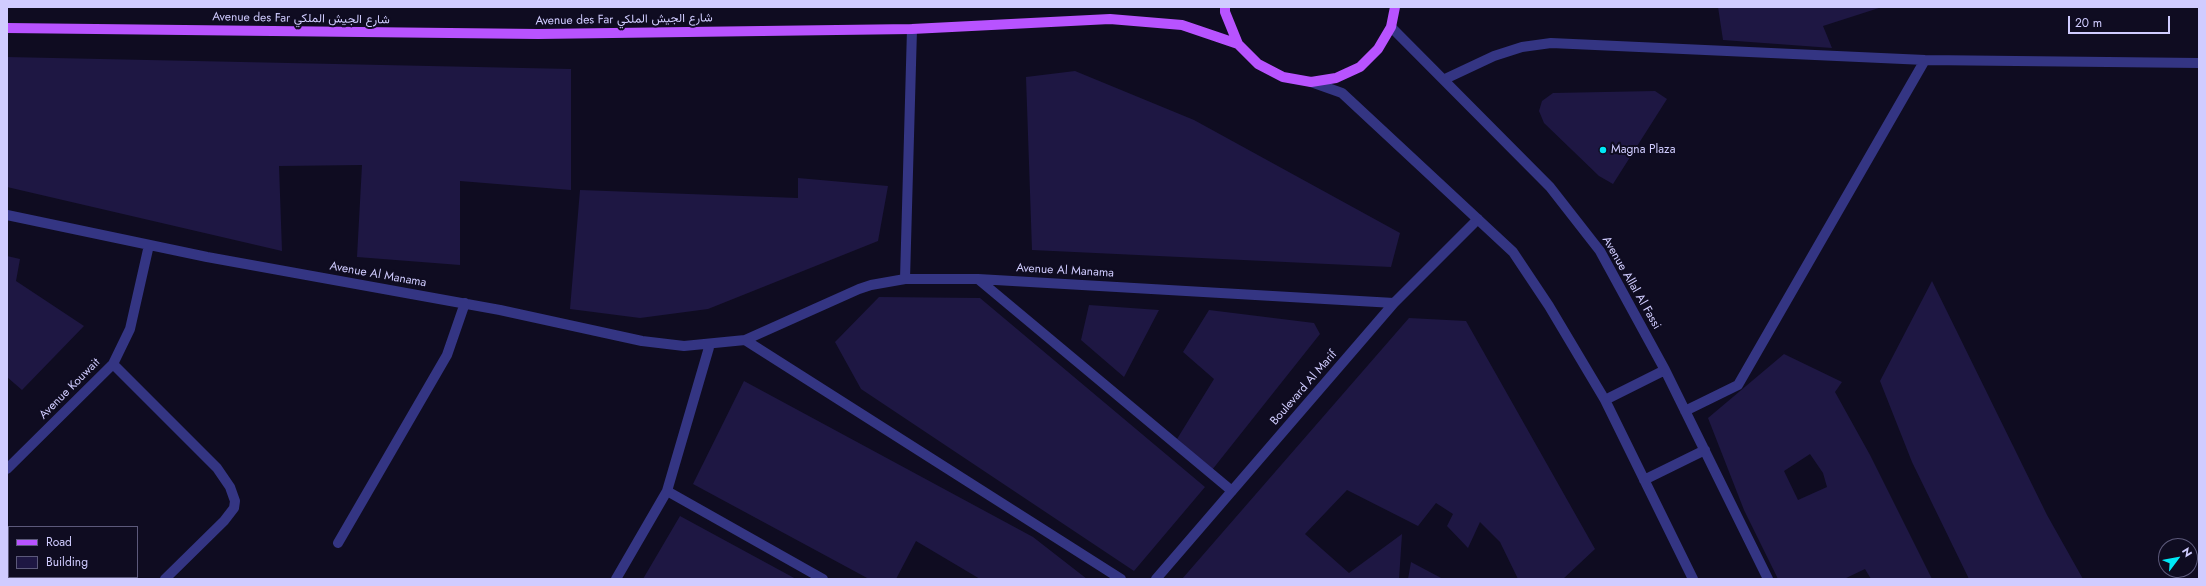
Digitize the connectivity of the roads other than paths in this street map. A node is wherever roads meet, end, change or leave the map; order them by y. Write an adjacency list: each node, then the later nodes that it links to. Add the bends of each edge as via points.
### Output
1 (1225, 7): 6 (main road)
2 (1395, 7): 3 (main road)
3 (1391, 27): 9 (street, Avenue Allal Al Fassi); 10 (main road, via 1378,49 1360,66 1336,78)
4 (7, 28): 5 (main road, Avenue des Far شارع الجيش الملكي, via 538,34)
5 (912, 28): 6 (main road, Avenue des Far شارع الجيش الملكي, via 1110,19 1182,25); 14 (street)
6 (1238, 44): 10 (main road, via 1258,64 1283,78)
7 (1925, 60): 8 (street); 9 (street, via 1551,43 1522,47 1494,56); 23 (street, via 1738,385)
8 (2199, 63)
9 (1444, 79): 21 (street, Avenue Allal Al Fassi, via 1550,187 1600,252)
10 (1311, 82): 12 (street, via 1342,93)
11 (7, 215): 13 (street, Avenue Al Manama)
12 (1478, 219): 17 (street, Boulevard Al Marif); 22 (street, via 1513,252 1549,306)
13 (149, 245): 16 (street, Avenue Al Manama); 20 (street, Avenue Kouwait, via 130,328)
14 (905, 279): 15 (street, Avenue Al Manama); 18 (street, Avenue Al Manama, via 859,289)
15 (978, 279): 17 (street, Avenue Al Manama); 28 (street)
16 (465, 303): 19 (street, Avenue Al Manama, via 642,341 684,346); 29 (street, via 448,355)
17 (1394, 303): 28 (street, Boulevard Al Marif)
18 (745, 340): 19 (street, Avenue Al Manama); 33 (street)
19 (710, 344): 27 (street)
20 (113, 364): 25 (street, Avenue Kouwait); 30 (street, via 217,468 230,487 235,501 234,508 224,521)
21 (1665, 370): 22 (street); 23 (street, Avenue Allal Al Fassi)
22 (1605, 400): 26 (street)
23 (1685, 411): 24 (street, Avenue Allal Al Fassi)
24 (1705, 450): 26 (street); 36 (street, Avenue Allal Al Fassi)
25 (7, 469)
26 (1644, 480): 35 (street)
27 (667, 491): 31 (street); 32 (street)
28 (1232, 492): 34 (street, Boulevard Al Marif)
29 (338, 543)
30 (165, 579)
31 (616, 579)
32 (823, 579)
33 (1121, 579)
34 (1156, 579)
35 (1693, 579)
36 (1768, 579)

